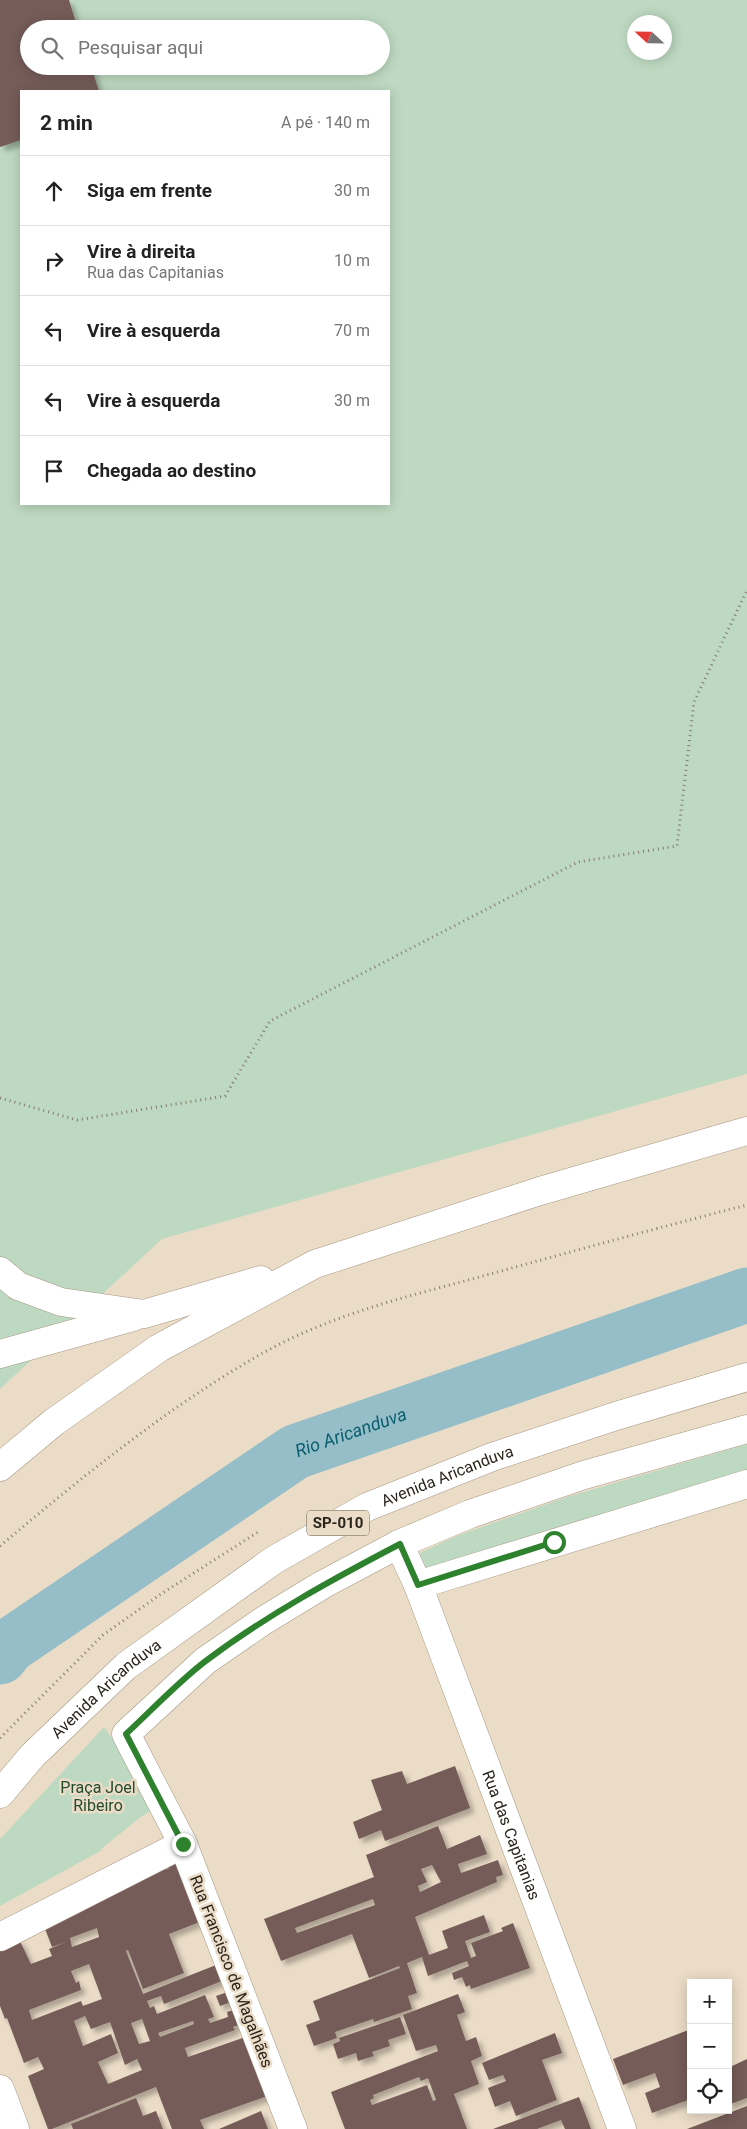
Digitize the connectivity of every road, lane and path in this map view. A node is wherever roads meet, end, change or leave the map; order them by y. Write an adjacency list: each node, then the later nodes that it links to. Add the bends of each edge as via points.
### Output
1 (747, 590): 2 (path, via 694,702 677,846 578,862 270,1021 225,1096 77,1120)
2 (0, 1098)
3 (747, 1132): 5 (main road, via 540,1191)
4 (747, 1204): 14 (path, via 388,1302 328,1322 257,1356 166,1414)
5 (315, 1264): 7 (main road); 11 (main road, via 159,1348 54,1422)
6 (0, 1271): 7 (main road, via 18,1286 61,1302)
7 (144, 1314): 8 (main road)
8 (0, 1354)
9 (747, 1377): 16 (main road, Avenida Aricanduva / SP-010, via 492,1457 367,1506 274,1560 126,1666 32,1756)
10 (747, 1429): 13 (main road, via 584,1475 470,1514)
11 (0, 1467)
12 (747, 1484): 15 (main road)
13 (400, 1544): 15 (main road, Rua das Capitanias); 17 (main road, Rua Francisco de Magalhães, via 322,1585 205,1661 126,1734)
14 (0, 1546)
15 (418, 1585): 22 (main road, Rua das Capitanias)
16 (0, 1794)
17 (183, 1844): 18 (main road); 21 (main road, Rua Francisco de Magalhães)
18 (0, 1936)
19 (0, 2090): 20 (main road)
20 (15, 2129)
21 (293, 2129)
22 (622, 2129)

